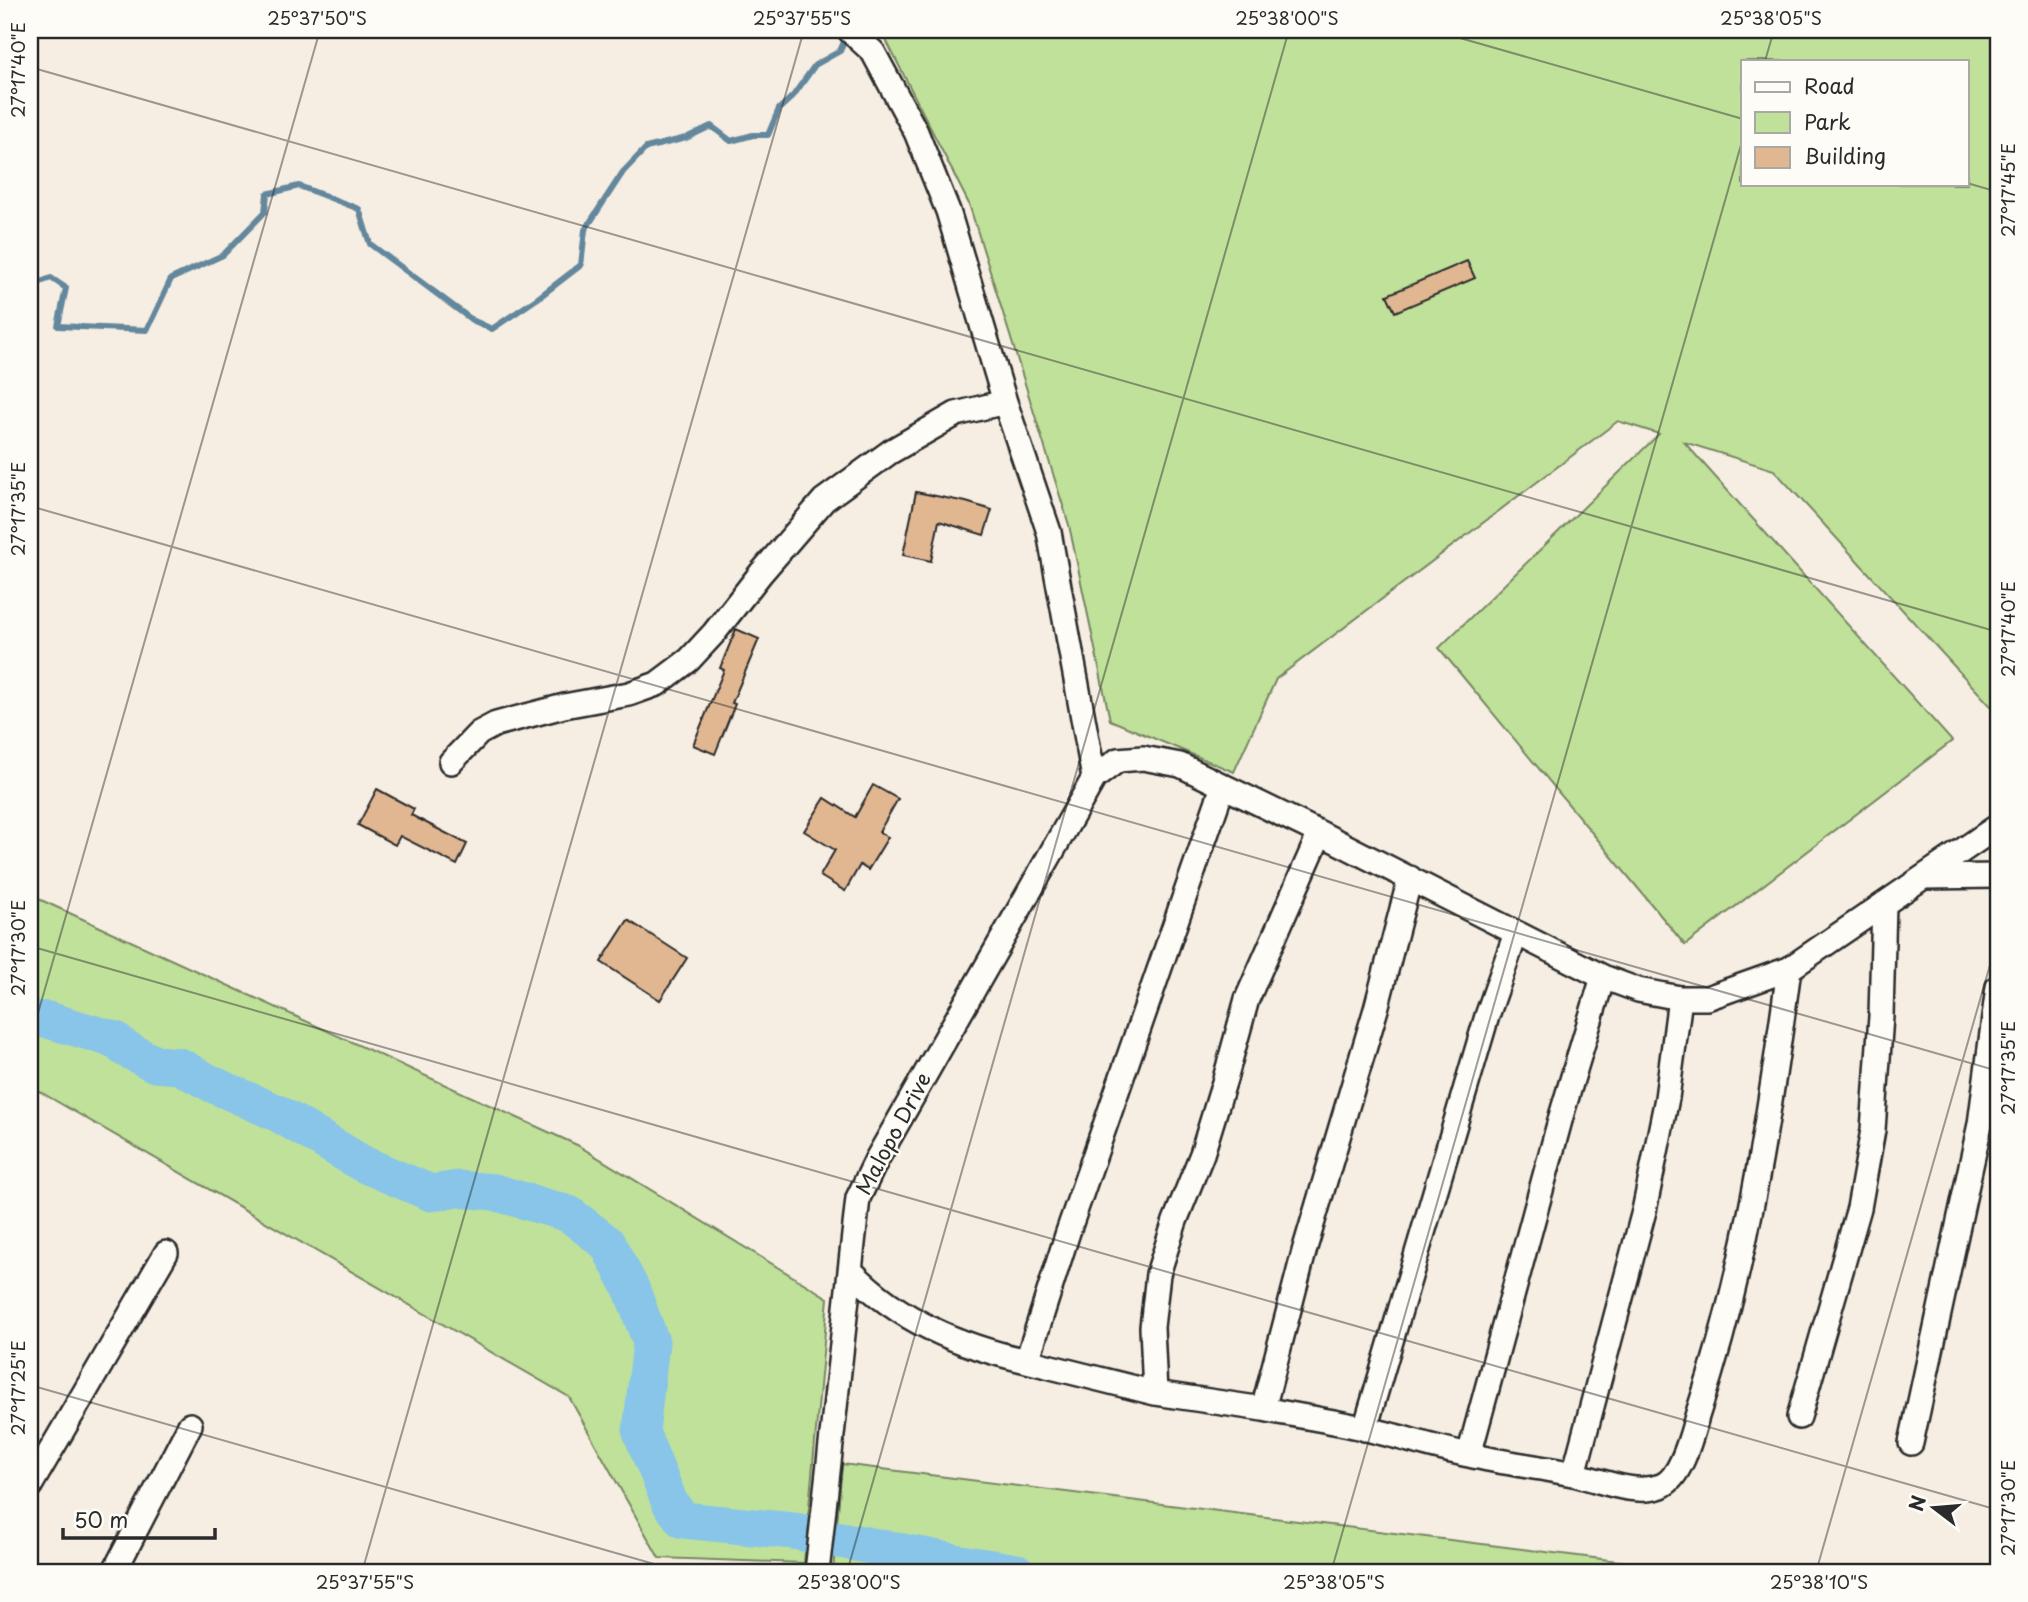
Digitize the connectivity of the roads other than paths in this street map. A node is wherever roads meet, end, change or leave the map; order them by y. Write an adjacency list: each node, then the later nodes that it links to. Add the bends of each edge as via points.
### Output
1 (849, 30): 2 (street, via 873,52 916,132 948,211)
2 (1005, 402): 3 (street, via 956,414 890,452 824,500 713,634 657,684 496,724 479,733); 4 (street, via 1049,532)
3 (451, 762)
4 (1094, 778): 5 (street, via 1118,760 1143,758 1180,765); 18 (street, Malopo Drive, via 872,1168 858,1198)
5 (1223, 786): 7 (street); 19 (street)
6 (1998, 826): 9 (street)
7 (1320, 833): 10 (street); 20 (street, via 1247,999 1202,1154 1158,1274 1152,1327)
8 (1998, 876): 9 (street)
9 (1924, 877): 11 (street)
10 (1410, 878): 12 (street); 21 (street)
11 (1884, 904): 13 (street); 22 (street, via 1873,1130 1859,1208)
12 (1516, 933): 14 (street); 24 (street)
13 (1789, 969): 16 (street, via 1707,998); 27 (street, via 1750,1220 1717,1357 1686,1451 1675,1476 1649,1489)
14 (1603, 977): 16 (street); 26 (street)
15 (1998, 987): 25 (street, via 1980,1124)
16 (1680, 998): 27 (street, via 1667,1098 1644,1211)
17 (166, 1253): 28 (street)
18 (850, 1270): 19 (street, via 878,1297 930,1330); 30 (street, Malopo Drive)
19 (1027, 1361): 20 (street)
20 (1156, 1394): 21 (street)
21 (1263, 1409): 24 (street)
22 (1799, 1417)
23 (190, 1425): 29 (street)
24 (1365, 1429): 26 (street)
25 (1911, 1443)
26 (1469, 1455): 27 (street)
27 (1574, 1474)
28 (30, 1486)
29 (114, 1572)
30 (817, 1572)

